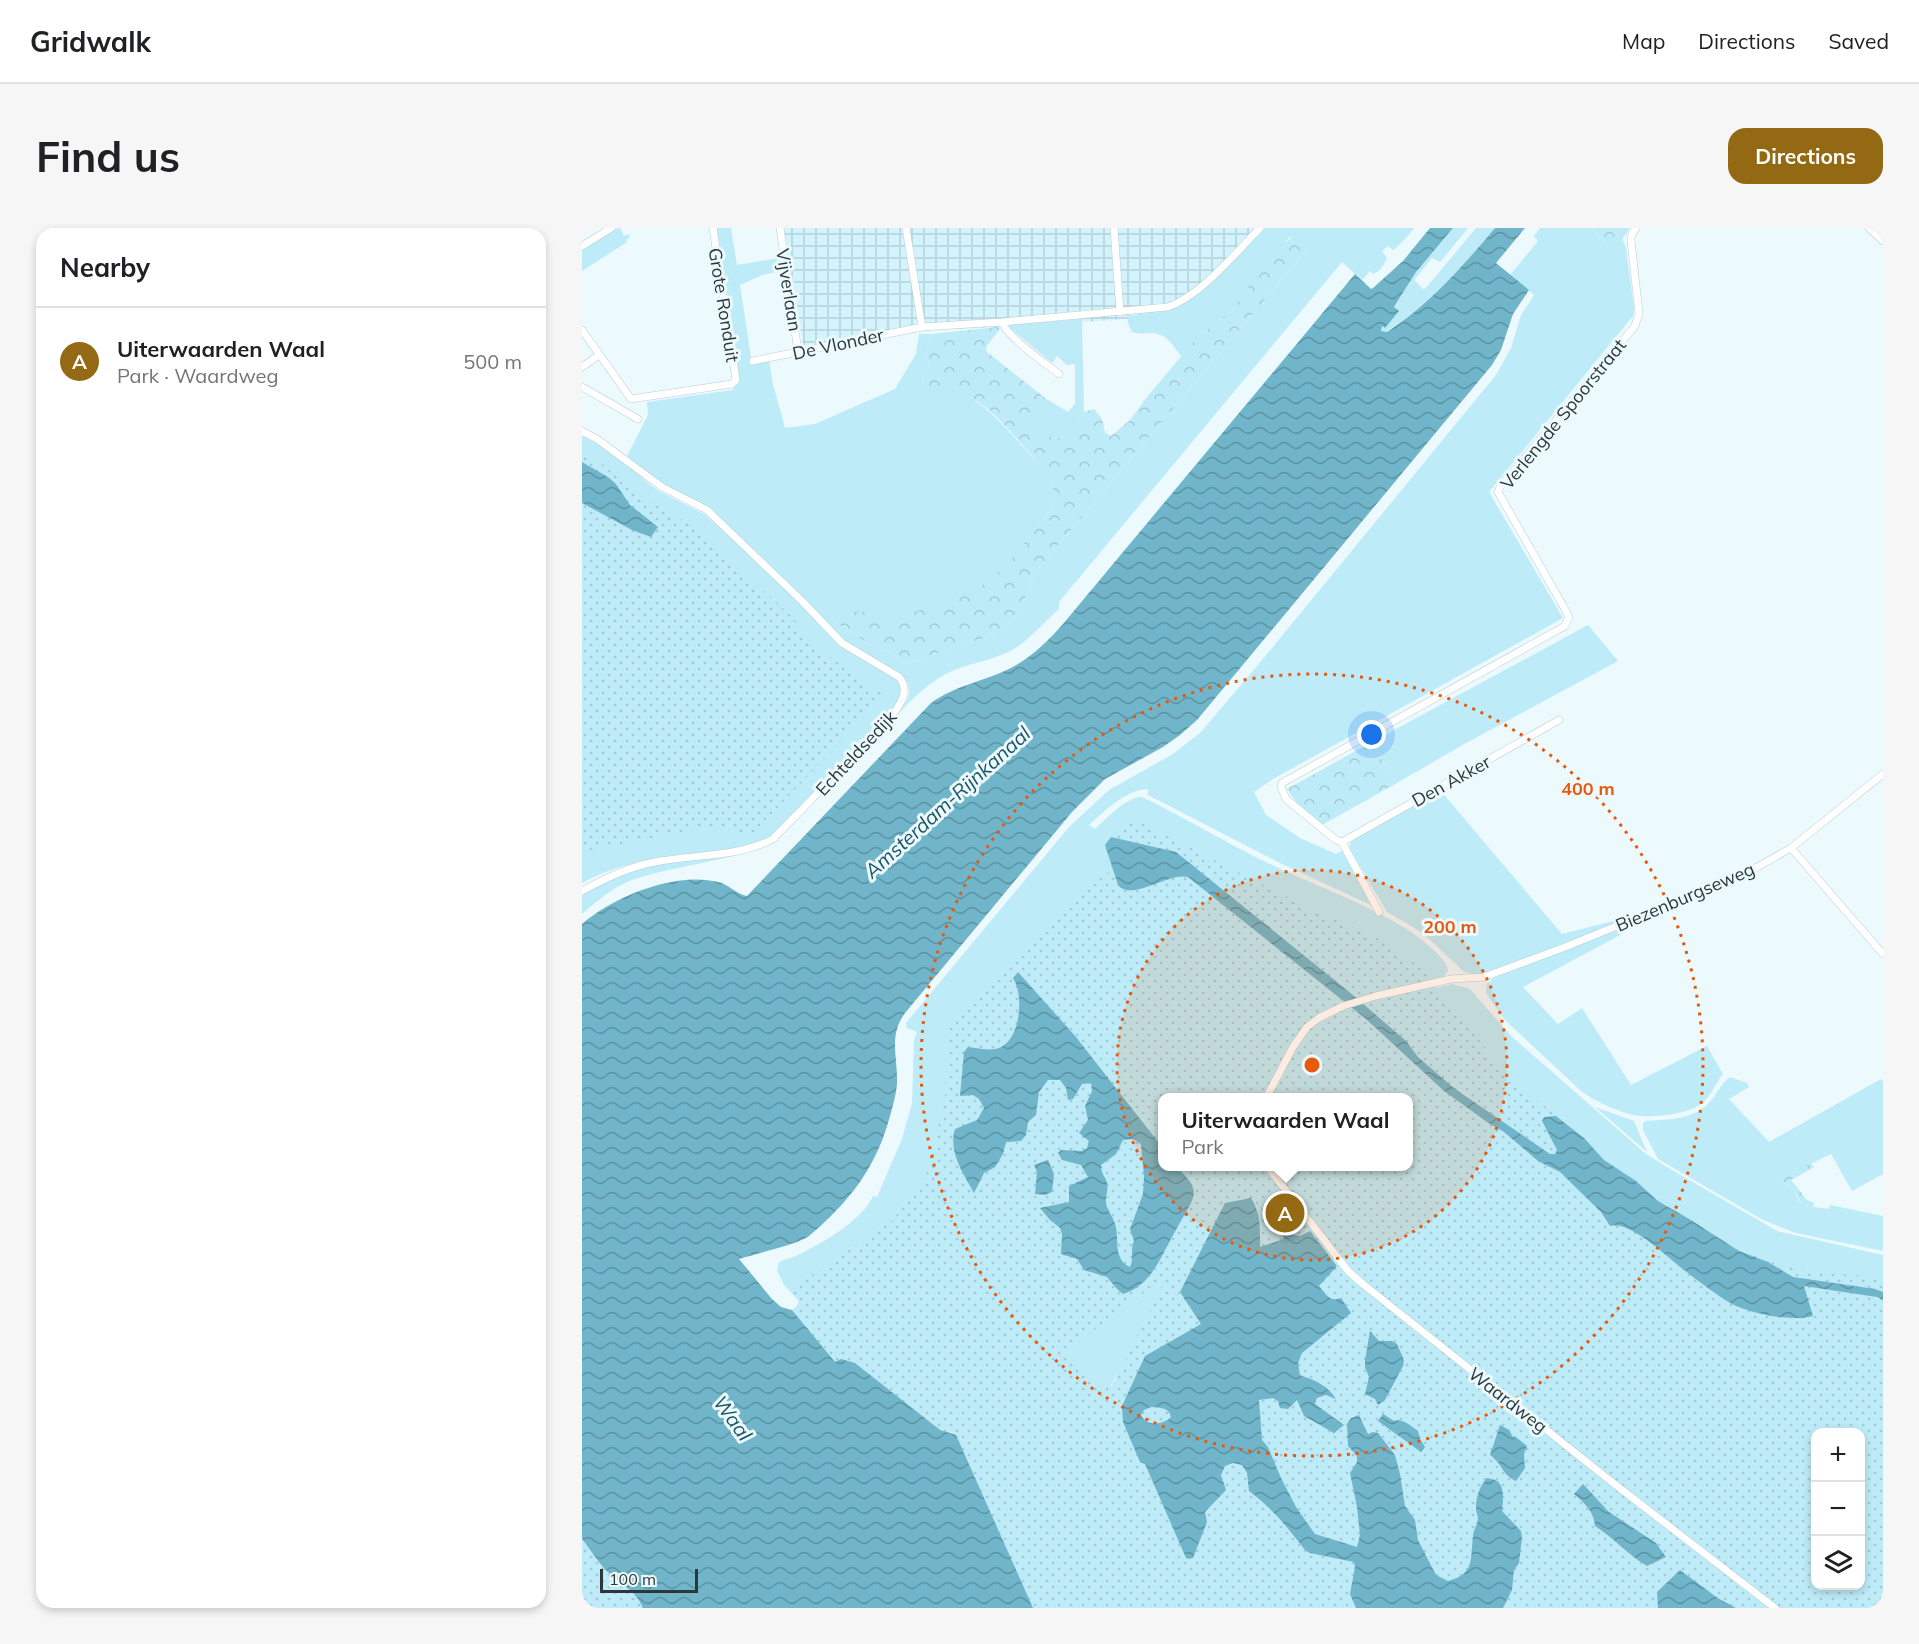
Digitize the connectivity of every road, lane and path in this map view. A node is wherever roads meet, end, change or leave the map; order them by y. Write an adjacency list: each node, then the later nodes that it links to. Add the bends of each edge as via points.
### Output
1 (611, 228): 10 (street)
2 (713, 228): 16 (street, Grote Ronduit, via 736,380 732,384 631,399)
3 (780, 228): 15 (street, Vijverlaan)
4 (906, 228): 13 (street)
5 (1114, 228): 11 (street)
6 (1260, 228): 11 (street, De Vlonder, via 1182,301 1159,309)
7 (1636, 228): 25 (street, Verlengde Spoorstraat, via 1631,236 1639,313 1635,326 1498,492 1566,611 1569,617 1565,626 1285,780 1281,788 1286,799)
8 (1869, 228): 9 (street)
9 (1883, 241)
10 (582, 246)
11 (1120, 312): 12 (street, De Vlonder)
12 (1002, 322): 13 (street, De Vlonder); 19 (street, via 1012,337)
13 (922, 327): 15 (street, De Vlonder)
14 (582, 330): 16 (street)
15 (798, 351): 17 (street, De Vlonder)
16 (599, 355): 18 (street)
17 (753, 361)
18 (582, 367)
19 (1059, 374)
20 (582, 387): 21 (street)
21 (638, 419)
22 (582, 431): 27 (street, Echteldsedijk, via 662,487 707,510 836,637 899,677 905,689 902,702 889,720 773,839 748,850 635,867)
23 (1559, 720): 25 (street, Den Akker)
24 (1883, 774): 26 (street, Biezenburgseweg)
25 (1342, 842): 28 (street)
26 (1791, 848): 29 (street); 30 (street, Biezenburgseweg, via 1745,874 1484,977 1451,979 1343,1006 1307,1027)
27 (582, 891)
28 (1379, 912)
29 (1883, 954)
30 (1269, 1093)
31 (1270, 1171): 32 (street, Waardweg, via 1348,1271 1364,1285)
32 (1775, 1608)

